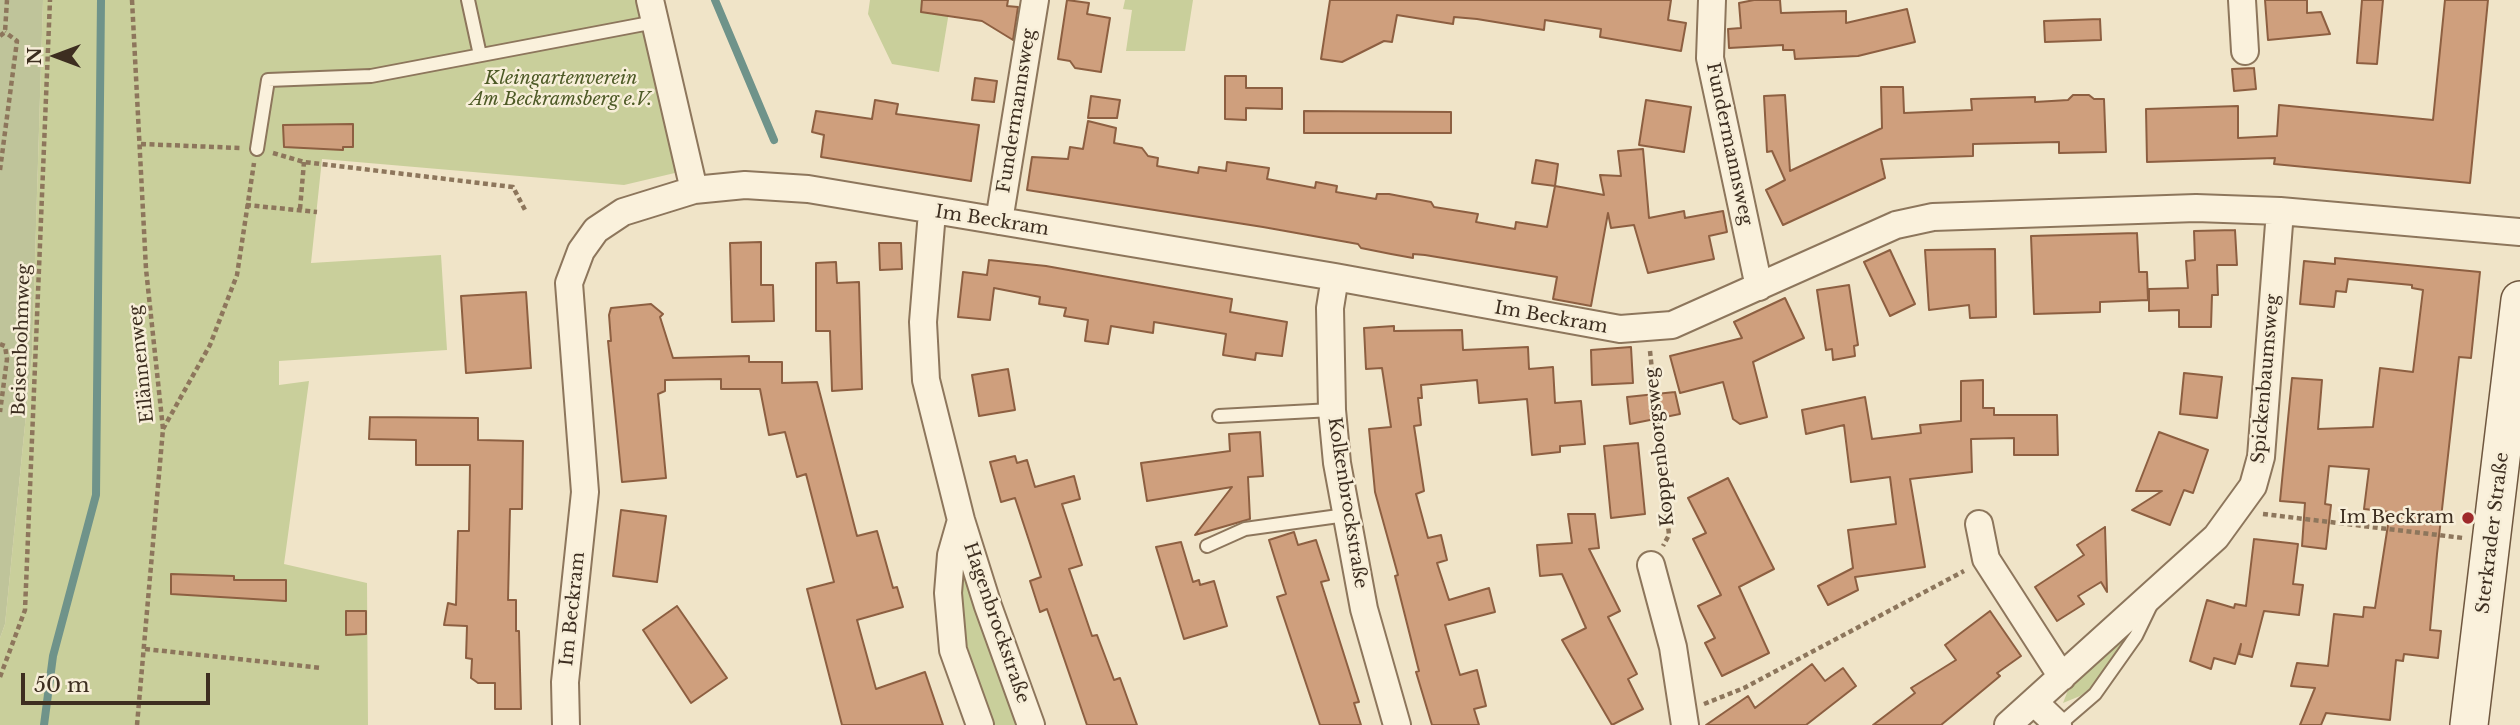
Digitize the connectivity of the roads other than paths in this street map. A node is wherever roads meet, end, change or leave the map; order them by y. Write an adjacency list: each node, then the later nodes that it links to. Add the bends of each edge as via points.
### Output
1 (468, 0): 7 (lane)
2 (1035, 0): 12 (street, Fundermannsweg)
3 (1712, 0): 15 (street, Fundermannsweg, via 1710,58)
4 (2242, 0): 6 (street)
5 (653, 11): 7 (lane); 9 (street)
6 (2245, 51)
7 (480, 55): 8 (lane, via 371,76 268,80)
8 (257, 149)
9 (694, 190): 11 (street, Im Beckram, via 745,185 808,189); 28 (street, Im Beckram, via 623,212 596,230 581,251 569,283 585,492 565,682)
10 (2280, 211): 13 (street, Im Beckram); 15 (street, Im Beckram, via 2109,209 1914,219); 24 (street, Spickenbaumsweg, via 2261,457 2253,486 2216,537)
11 (932, 212): 12 (street, Im Beckram); 20 (street, Hagenbrockstraße, via 923,322 926,380)
12 (999, 221): 14 (street, Im Beckram)
13 (2520, 232)
14 (1335, 277): 15 (street, Im Beckram, via 1603,328 1648,329 1694,317); 17 (street, Kolkenbrockstraße, via 1330,308)
15 (1759, 287)
16 (2520, 300): 34 (main road, Sterkrader Straße)
17 (1332, 410): 18 (lane); 19 (street, Kolkenbrockstraße)
18 (1219, 416)
19 (1346, 515): 22 (lane, via 1245,529); 31 (street, Kolkenbrockstraße, via 1364,609)
20 (961, 520): 29 (street, Hagenbrockstraße, via 951,555 948,593 953,650); 30 (street, Hagenbrockstraße)
21 (1979, 524): 25 (street, via 1986,559)
22 (1207, 545)
23 (1651, 565): 27 (street, via 1673,647)
24 (2158, 589): 25 (street, Spickenbaumsweg); 33 (lane, via 2136,636 2095,694)
25 (2062, 677): 26 (street, Spickenbaumsweg)
26 (2035, 703): 32 (street, Spickenbaumsweg); 33 (street)
27 (1683, 719)
28 (566, 725)
29 (980, 725)
30 (1031, 725)
31 (1397, 725)
32 (2008, 725)
33 (2059, 725)
34 (2469, 725)

